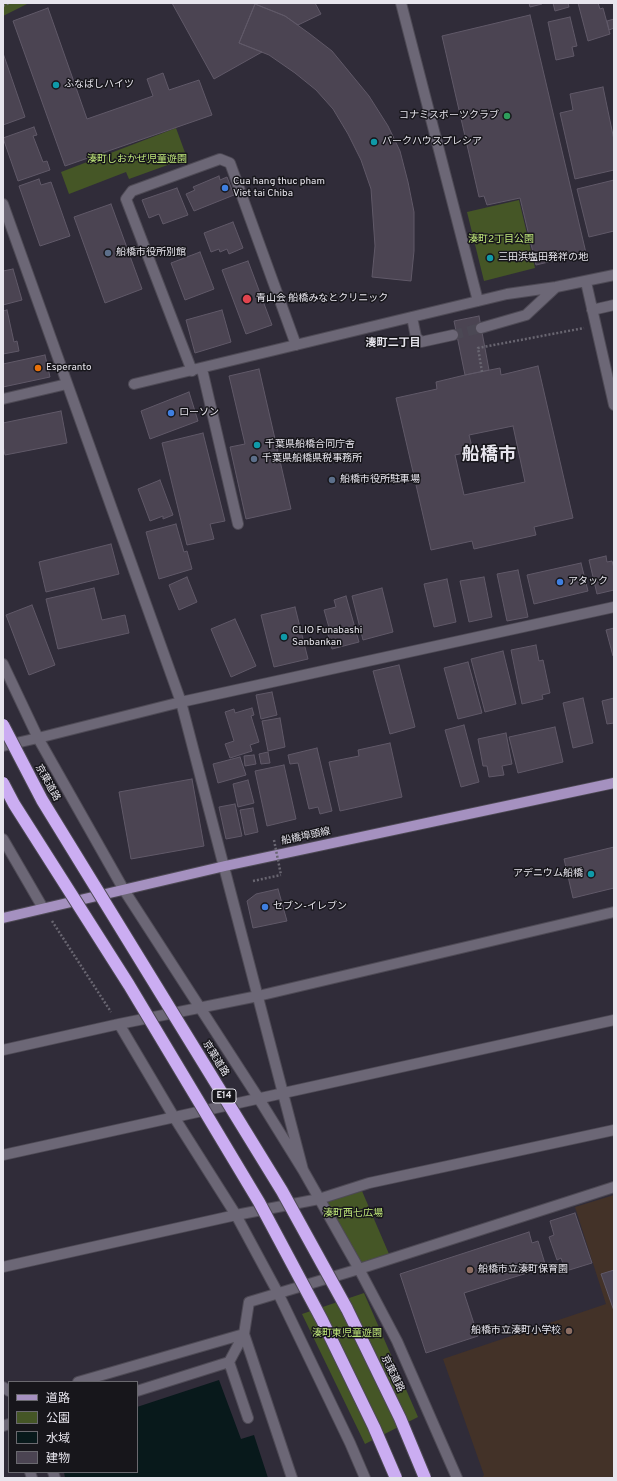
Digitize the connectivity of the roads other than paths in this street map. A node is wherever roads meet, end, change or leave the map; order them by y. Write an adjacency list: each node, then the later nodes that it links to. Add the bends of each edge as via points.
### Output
1 (401, 3): 6 (street)
2 (3, 204): 14 (street)
3 (614, 275): 4 (street)
4 (586, 282): 5 (street); 8 (street)
5 (556, 287): 6 (street); 10 (street, via 526,315)
6 (478, 301): 9 (street)
7 (614, 305): 8 (street)
8 (592, 310): 17 (street)
9 (412, 317): 11 (street, via 416,337 421,342); 12 (street)
10 (481, 328)
11 (452, 335)
12 (296, 345): 13 (street); 13 (street, via 230,163 220,158 132,191 126,199)
13 (197, 370): 15 (street); 18 (street)
14 (67, 384): 16 (street); 21 (street)
15 (134, 384)
16 (3, 399)
17 (614, 406)
18 (238, 524)
19 (614, 607): 21 (street)
20 (3, 664): 23 (street)
21 (181, 702): 23 (street); 28 (street)
22 (3, 725): 58 (highway, 京葉道路 / E14, bridge, via 42,800 282,1191 350,1316 400,1418)
23 (38, 738): 24 (street); 29 (street)
24 (3, 746)
25 (3, 783): 57 (highway, E14, bridge, via 129,985 259,1202 322,1320 374,1426)
26 (614, 783): 28 (main road, 船橋埠頭線)
27 (3, 839): 30 (street)
28 (225, 866): 29 (main road, 船橋埠頭線); 33 (street)
29 (124, 890): 30 (main road, 船橋埠頭線); 34 (street)
30 (43, 908): 32 (main road, 船橋埠頭線)
31 (614, 912): 33 (street)
32 (3, 918)
33 (258, 996): 34 (street); 38 (street)
34 (201, 1009): 36 (street); 39 (street)
35 (614, 1020): 38 (street)
36 (119, 1024): 37 (street); 40 (street)
37 (3, 1050)
38 (283, 1094): 39 (street); 43 (street)
39 (259, 1099): 40 (street); 43 (street)
40 (174, 1118): 42 (street); 46 (street)
41 (614, 1130): 45 (street, via 369,1183)
42 (3, 1155)
43 (303, 1170): 45 (street)
44 (614, 1187): 48 (street)
45 (319, 1198): 46 (street); 48 (street)
46 (236, 1215): 47 (street); 49 (street)
47 (3, 1267)
48 (359, 1268): 49 (street); 59 (street, via 397,1342)
49 (278, 1293): 50 (street, via 249,1302); 56 (street)
50 (244, 1334): 51 (street); 52 (street); 55 (street)
51 (229, 1362): 53 (street); 54 (street)
52 (81, 1381)
53 (138, 1391)
54 (248, 1418)
55 (292, 1478)
56 (365, 1478)
57 (396, 1478)
58 (425, 1478)
59 (457, 1478)

